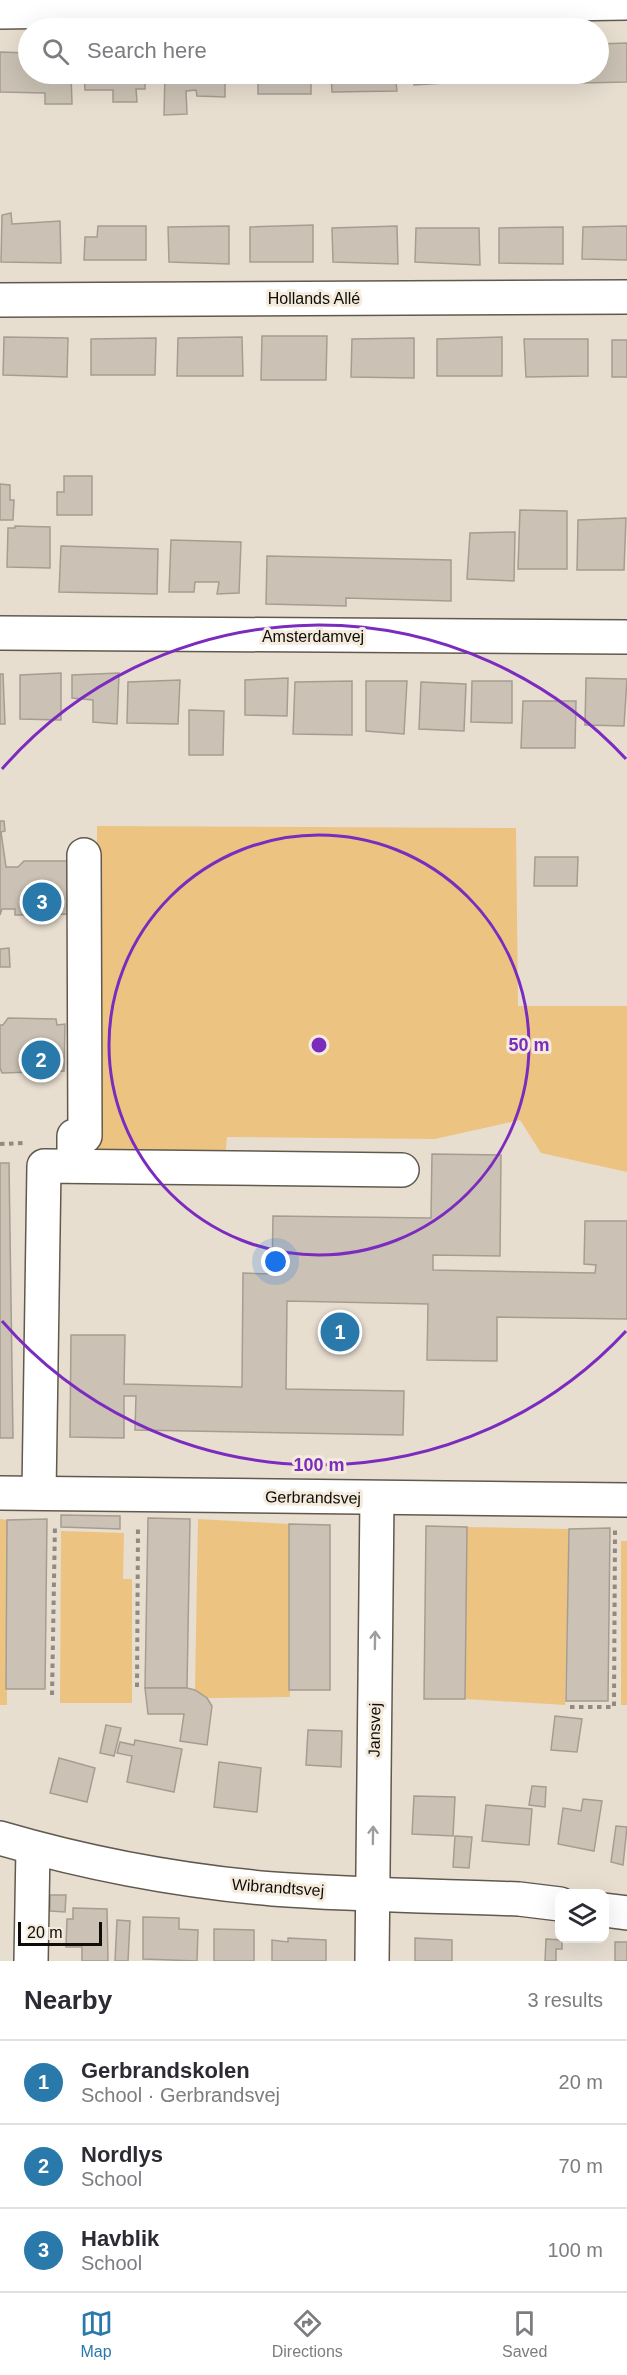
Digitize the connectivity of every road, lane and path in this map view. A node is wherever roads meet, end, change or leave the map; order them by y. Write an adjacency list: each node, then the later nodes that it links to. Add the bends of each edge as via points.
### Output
1 (627, 3): 2 (street)
2 (0, 12)
3 (627, 297): 4 (street, Hollands Allé)
4 (0, 300)
5 (0, 633): 6 (street, Amsterdamvej)
6 (627, 637)
7 (84, 855): 8 (street, via 85,1136 74,1136)
8 (74, 1166): 9 (street); 11 (street, via 44,1166)
9 (402, 1170)
10 (0, 1493): 11 (street, Gerbrandsvej)
11 (47, 1493): 12 (street, Gerbrandsvej); 16 (path)
12 (138, 1495): 13 (street, Gerbrandsvej); 15 (path)
13 (377, 1498): 14 (street, Gerbrandsvej); 20 (street, Jansvej, one-way to 13)
14 (621, 1500): 17 (path, via 614,1707)
15 (136, 1687)
16 (52, 1695)
17 (570, 1707)
18 (0, 1838): 19 (street, Wibrandtsvej)
19 (33, 1848): 20 (street, Wibrandtsvej, via 176,1877 273,1889); 24 (street)
20 (372, 1893): 21 (street, Wibrandtsvej); 25 (street, Jansvej)
21 (555, 1903)
22 (609, 1911): 23 (street)
23 (627, 1913)
24 (31, 1961)
25 (372, 1961)

